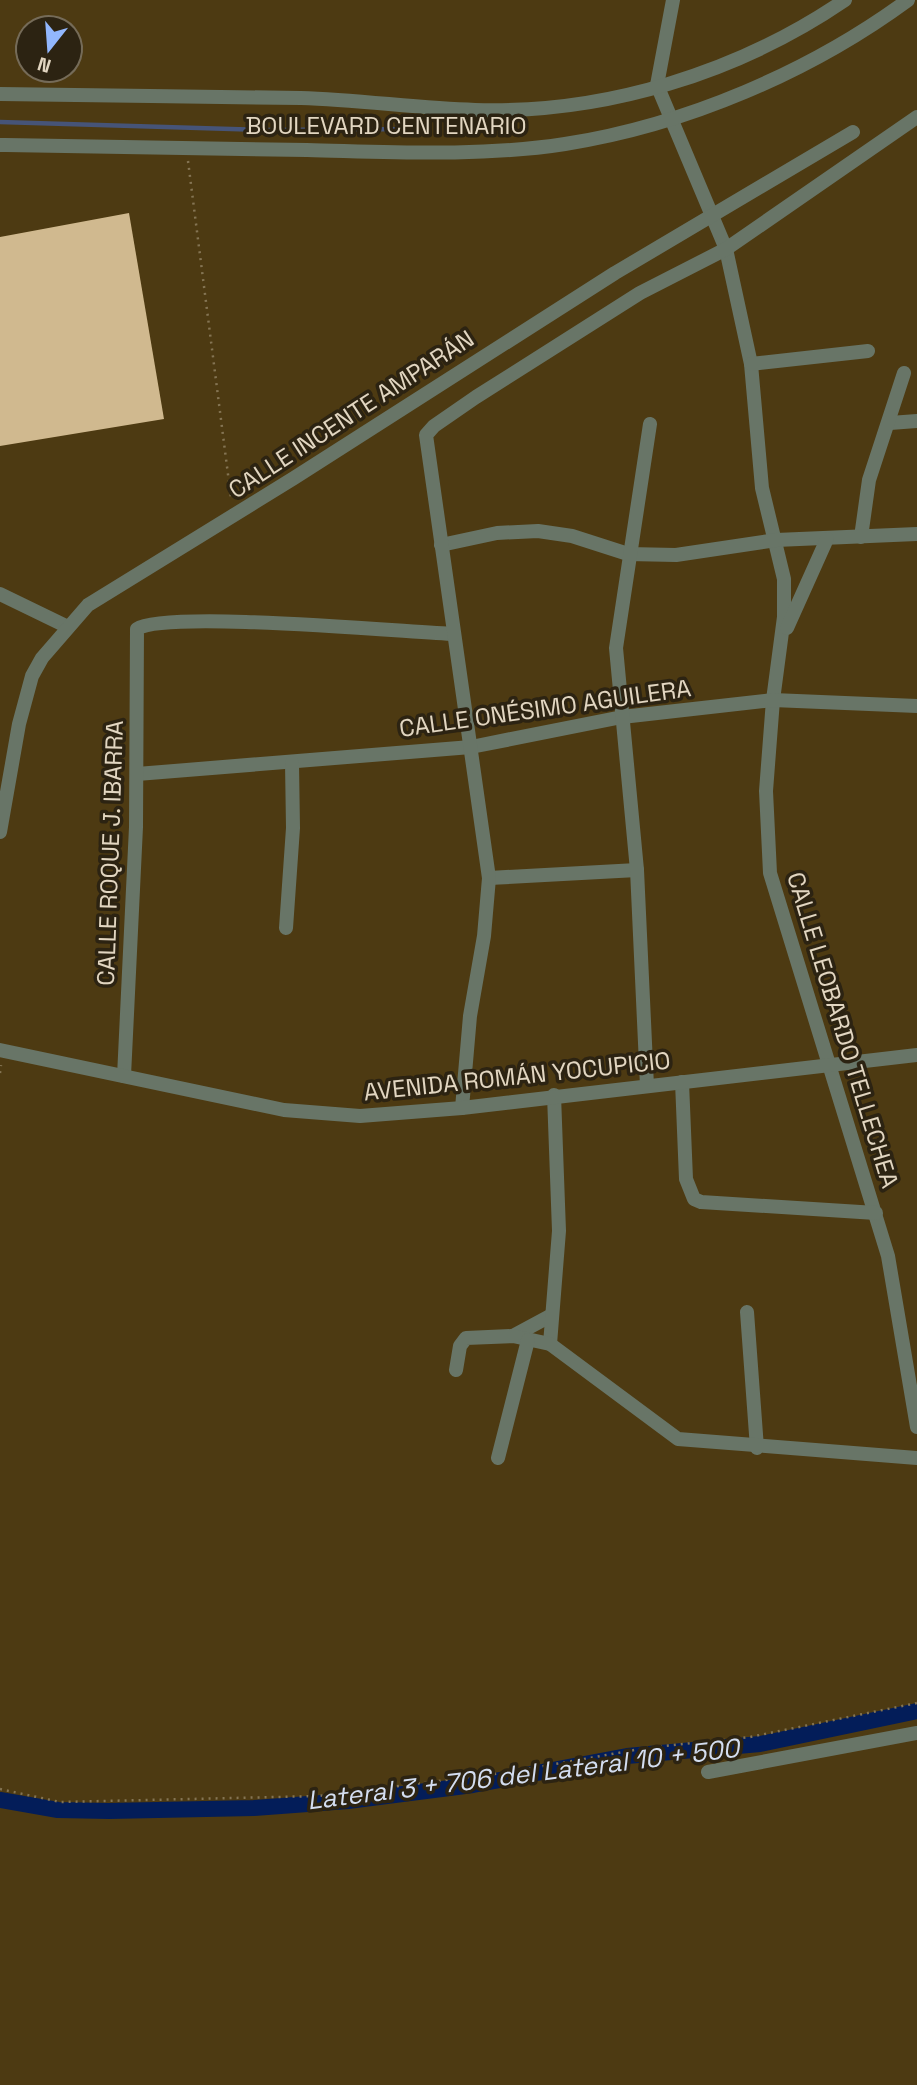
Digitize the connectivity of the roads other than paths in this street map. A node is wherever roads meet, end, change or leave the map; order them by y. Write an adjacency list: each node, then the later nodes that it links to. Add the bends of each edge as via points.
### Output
1 (673, 0): 4 (street)
2 (845, 0): 4 (street, BOULEVARD CENTENARIO, via 754,51)
3 (908, 0): 7 (street, BOULEVARD CENTENARIO, via 818,56)
4 (657, 85): 5 (street, BOULEVARD CENTENARIO, via 599,101 500,110 314,99); 7 (street, CALLE LEOBARDO TELLECHEA)
5 (0, 94)
6 (917, 117): 11 (street)
7 (670, 119): 9 (street, BOULEVARD CENTENARIO, via 590,139 503,151); 10 (street, CALLE LEOBARDO TELLECHEA)
8 (853, 132): 10 (street, CALLE INCENTE AMPARÁN)
9 (0, 145)
10 (715, 219): 11 (street, CALLE LEOBARDO TELLECHEA); 25 (street, CALLE INCENTE AMPARÁN, via 615,272 88,605)
11 (724, 245): 13 (street, CALLE LEOBARDO TELLECHEA); 22 (street, via 640,293 433,426 426,435)
12 (868, 351): 13 (street)
13 (751, 364): 21 (street, CALLE LEOBARDO TELLECHEA, via 759,469)
14 (904, 373): 16 (street)
15 (917, 421): 16 (street)
16 (890, 422): 19 (street, via 869,481)
17 (650, 424): 23 (street)
18 (917, 534): 19 (street)
19 (862, 537): 20 (street)
20 (827, 539): 21 (street); 27 (street, CALLE LEOBARDO TELLECHEA)
21 (776, 540): 23 (street, via 696,554); 27 (street, CALLE LEOBARDO TELLECHEA, via 785,579)
22 (441, 545): 23 (street, via 497,533 538,531 572,536); 26 (street)
23 (628, 554): 30 (street, via 616,648)
24 (0, 594): 25 (street)
25 (68, 627): 34 (street, CALLE INCENTE AMPARÁN, via 42,658 26,692)
26 (454, 634): 31 (street); 33 (street, CALLE ROQUE J. IBARRA, via 192,620 145,624 135,632)
27 (781, 642): 28 (street, CALLE LEOBARDO TELLECHEA)
28 (773, 700): 29 (street, CALLE ONÉSIMO AGUILERA); 30 (street, CALLE ONÉSIMO AGUILERA); 40 (street, CALLE LEOBARDO TELLECHEA, via 766,791 770,873)
29 (917, 706)
30 (622, 717): 31 (street, CALLE ONÉSIMO AGUILERA); 35 (street)
31 (471, 747): 32 (street, CALLE ONÉSIMO AGUILERA); 36 (street)
32 (292, 763): 33 (street, CALLE ONÉSIMO AGUILERA); 37 (street)
33 (137, 774): 41 (street, CALLE ROQUE J. IBARRA)
34 (0, 832)
35 (637, 870): 36 (street); 43 (street)
36 (489, 878): 45 (street)
37 (286, 928)
38 (0, 1050): 41 (street, AVENIDA ROMÁN YOCUPICIO)
39 (917, 1055): 40 (street, AVENIDA ROMÁN YOCUPICIO)
40 (831, 1065): 42 (street, AVENIDA ROMÁN YOCUPICIO); 46 (street, CALLE LEOBARDO TELLECHEA)
41 (124, 1076): 45 (street, AVENIDA ROMÁN YOCUPICIO, via 305,1112 371,1116)
42 (682, 1082): 43 (street, AVENIDA ROMÁN YOCUPICIO); 46 (street, via 686,1180 694,1199)
43 (646, 1086): 44 (street, AVENIDA ROMÁN YOCUPICIO)
44 (554, 1096): 45 (street, AVENIDA ROMÁN YOCUPICIO); 48 (street, via 559,1231)
45 (462, 1108)
46 (876, 1213): 53 (street, CALLE LEOBARDO TELLECHEA, via 897,1294)
47 (747, 1312): 54 (street)
48 (552, 1315): 49 (street); 51 (street)
49 (513, 1336): 50 (street); 52 (street, via 466,1338)
50 (528, 1340): 51 (street); 55 (street)
51 (550, 1345): 54 (street, via 677,1439)
52 (456, 1370)
53 (917, 1427)
54 (757, 1448): 56 (street)
55 (498, 1458)
56 (917, 1458)
57 (917, 1733): 58 (street)
58 (708, 1772)

